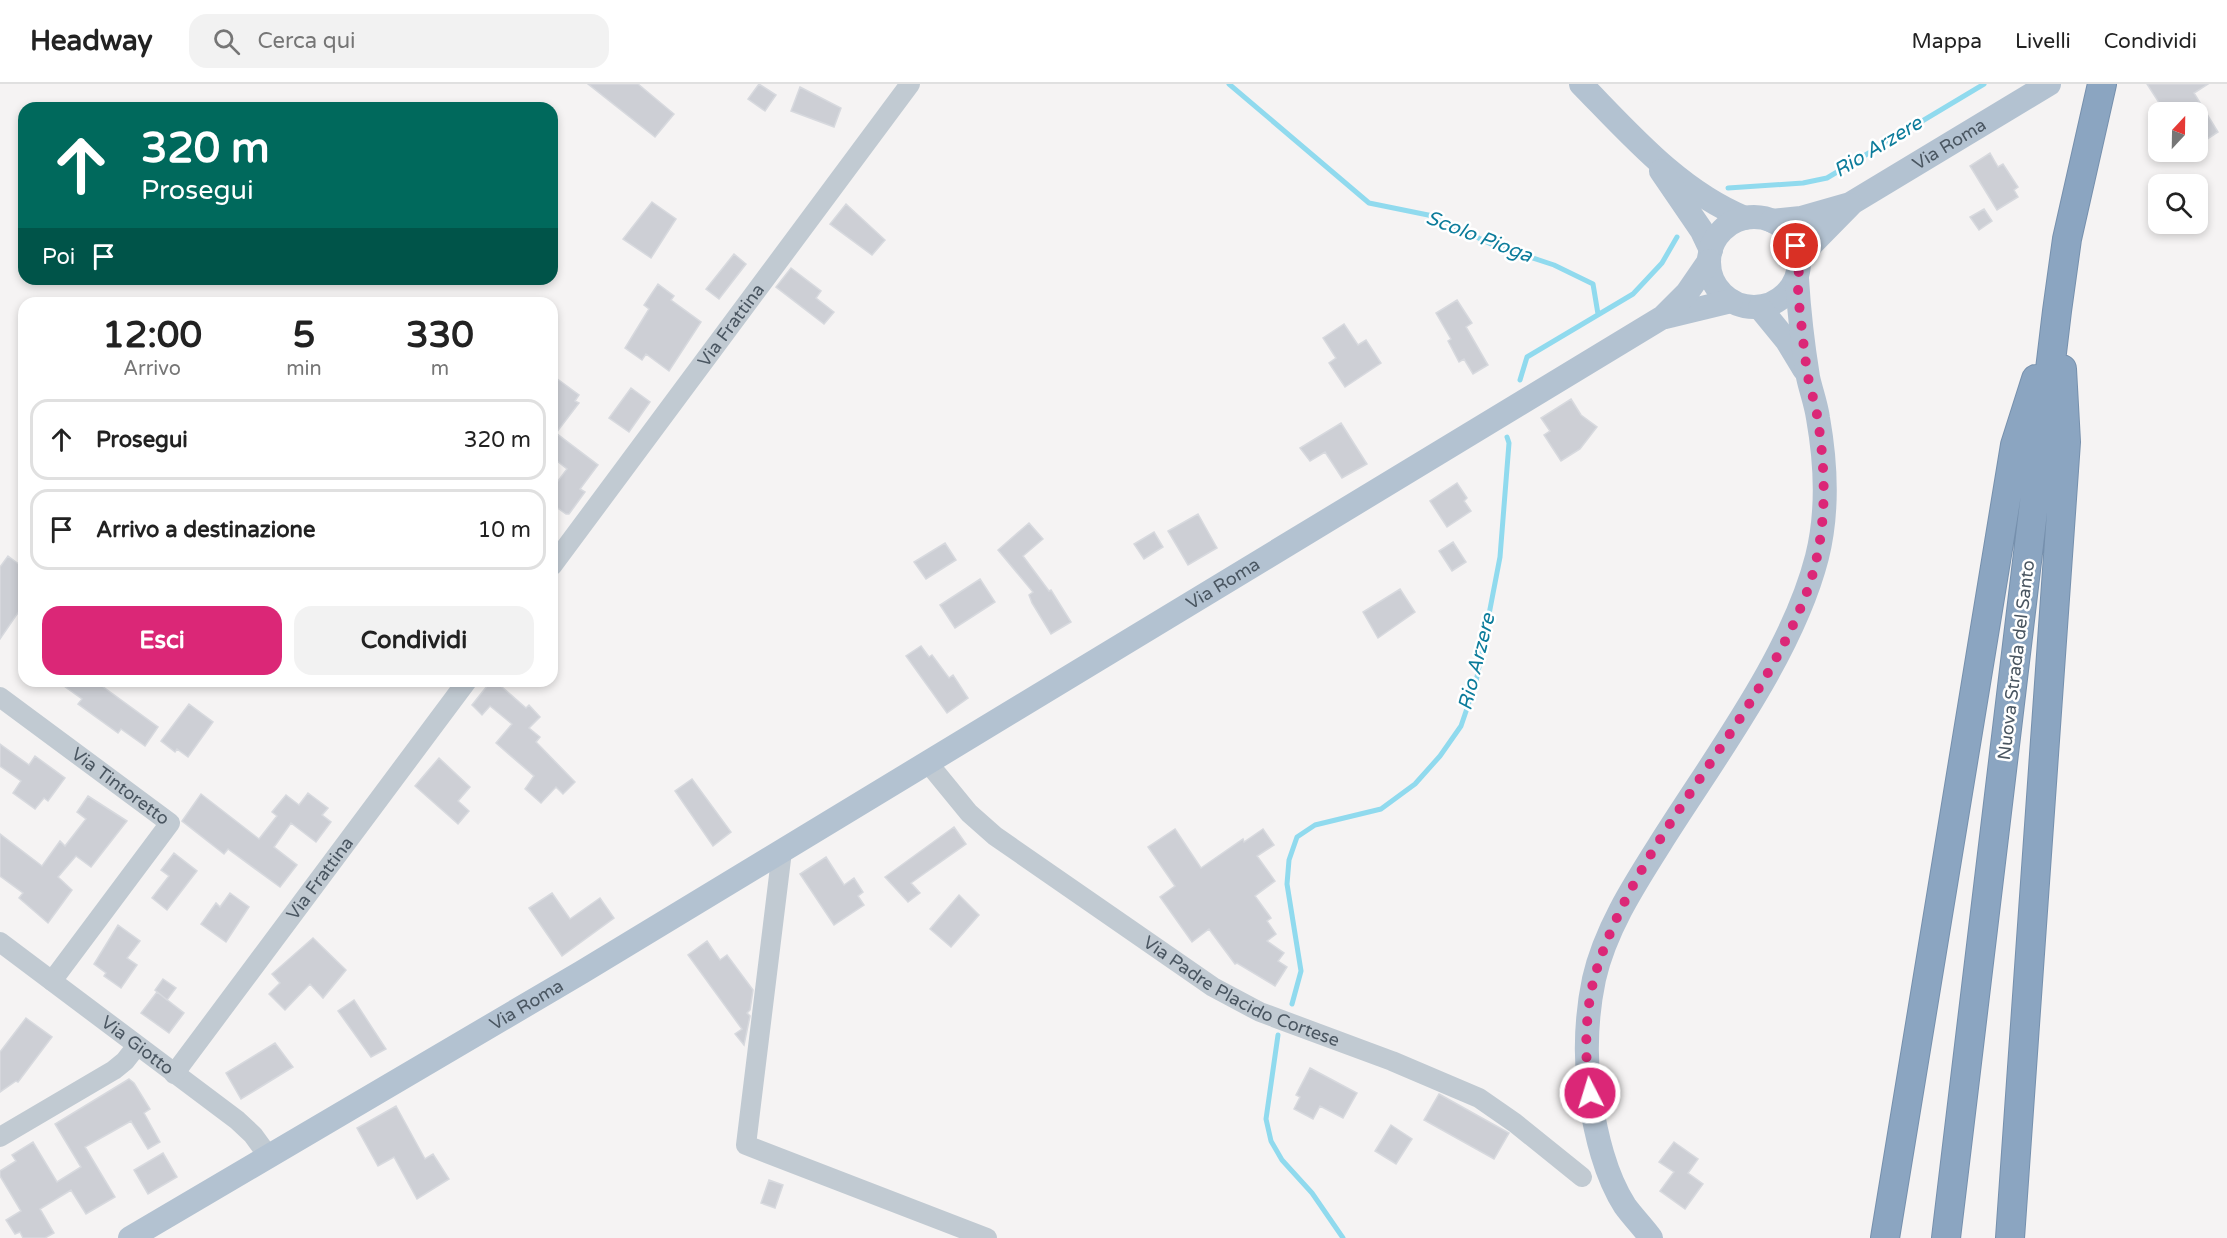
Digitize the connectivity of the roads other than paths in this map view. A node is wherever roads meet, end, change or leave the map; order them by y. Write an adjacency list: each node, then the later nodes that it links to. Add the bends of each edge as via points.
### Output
1 (910, 84): 16 (street, Via Frattina)
2 (1581, 84): 5 (main road)
3 (2049, 84): 6 (main road, Via Roma)
4 (2102, 84): 13 (highway, Nuova Strada del Santo, via 2067,239)
5 (1651, 156): 7 (main road, via 1726,210); 9 (main road, via 1702,231)
6 (1850, 204): 8 (main road, Via Roma, via 1801,218); 10 (main road, Via Roma)
7 (1745, 218): 8 (main road); 9 (main road, via 1730,224 1718,236)
8 (1772, 221): 10 (main road, via 1791,235)
9 (1710, 256): 11 (main road, via 1711,277); 14 (main road, Via Roma, via 1687,293)
10 (1798, 268): 12 (main road, via 1788,293); 15 (main road)
11 (1731, 301): 12 (main road); 14 (main road, Via Roma)
12 (1760, 308): 15 (main road, via 1787,341)
13 (2057, 311): 31 (highway, via 2015,446); 32 (highway, Nuova Strada del Santo); 33 (highway, via 2066,442)
14 (1663, 317): 19 (main road, Via Roma)
15 (1808, 377): 30 (main road, via 1818,419 1824,506 1817,556 1805,596 1779,652 1633,888 1594,978 1587,1031 1587,1076 1595,1128 1610,1175 1625,1205)
16 (558, 558)
17 (463, 687): 24 (street, Via Frattina)
18 (0, 697): 22 (street, Via Tintoretto, via 170,823)
19 (928, 763): 20 (main road, Via Roma); 27 (street, Via Padre Placido Cortese, via 969,813 995,836 1214,987 1260,1012 1479,1098)
20 (782, 851): 26 (main road, Via Roma); 29 (street, via 746,1145)
21 (0, 942): 22 (street, Via Giotto)
22 (52, 981): 23 (street, Via Giotto)
23 (136, 1047): 24 (street, Via Giotto); 25 (street, via 114,1070)
24 (174, 1074): 26 (street, Via Giotto, via 237,1120)
25 (0, 1137)
26 (269, 1157): 28 (main road, Via Roma)
27 (1582, 1177)
28 (130, 1238)
29 (987, 1238)
30 (1651, 1238)
31 (1885, 1238)
32 (1946, 1238)
33 (2010, 1238)

